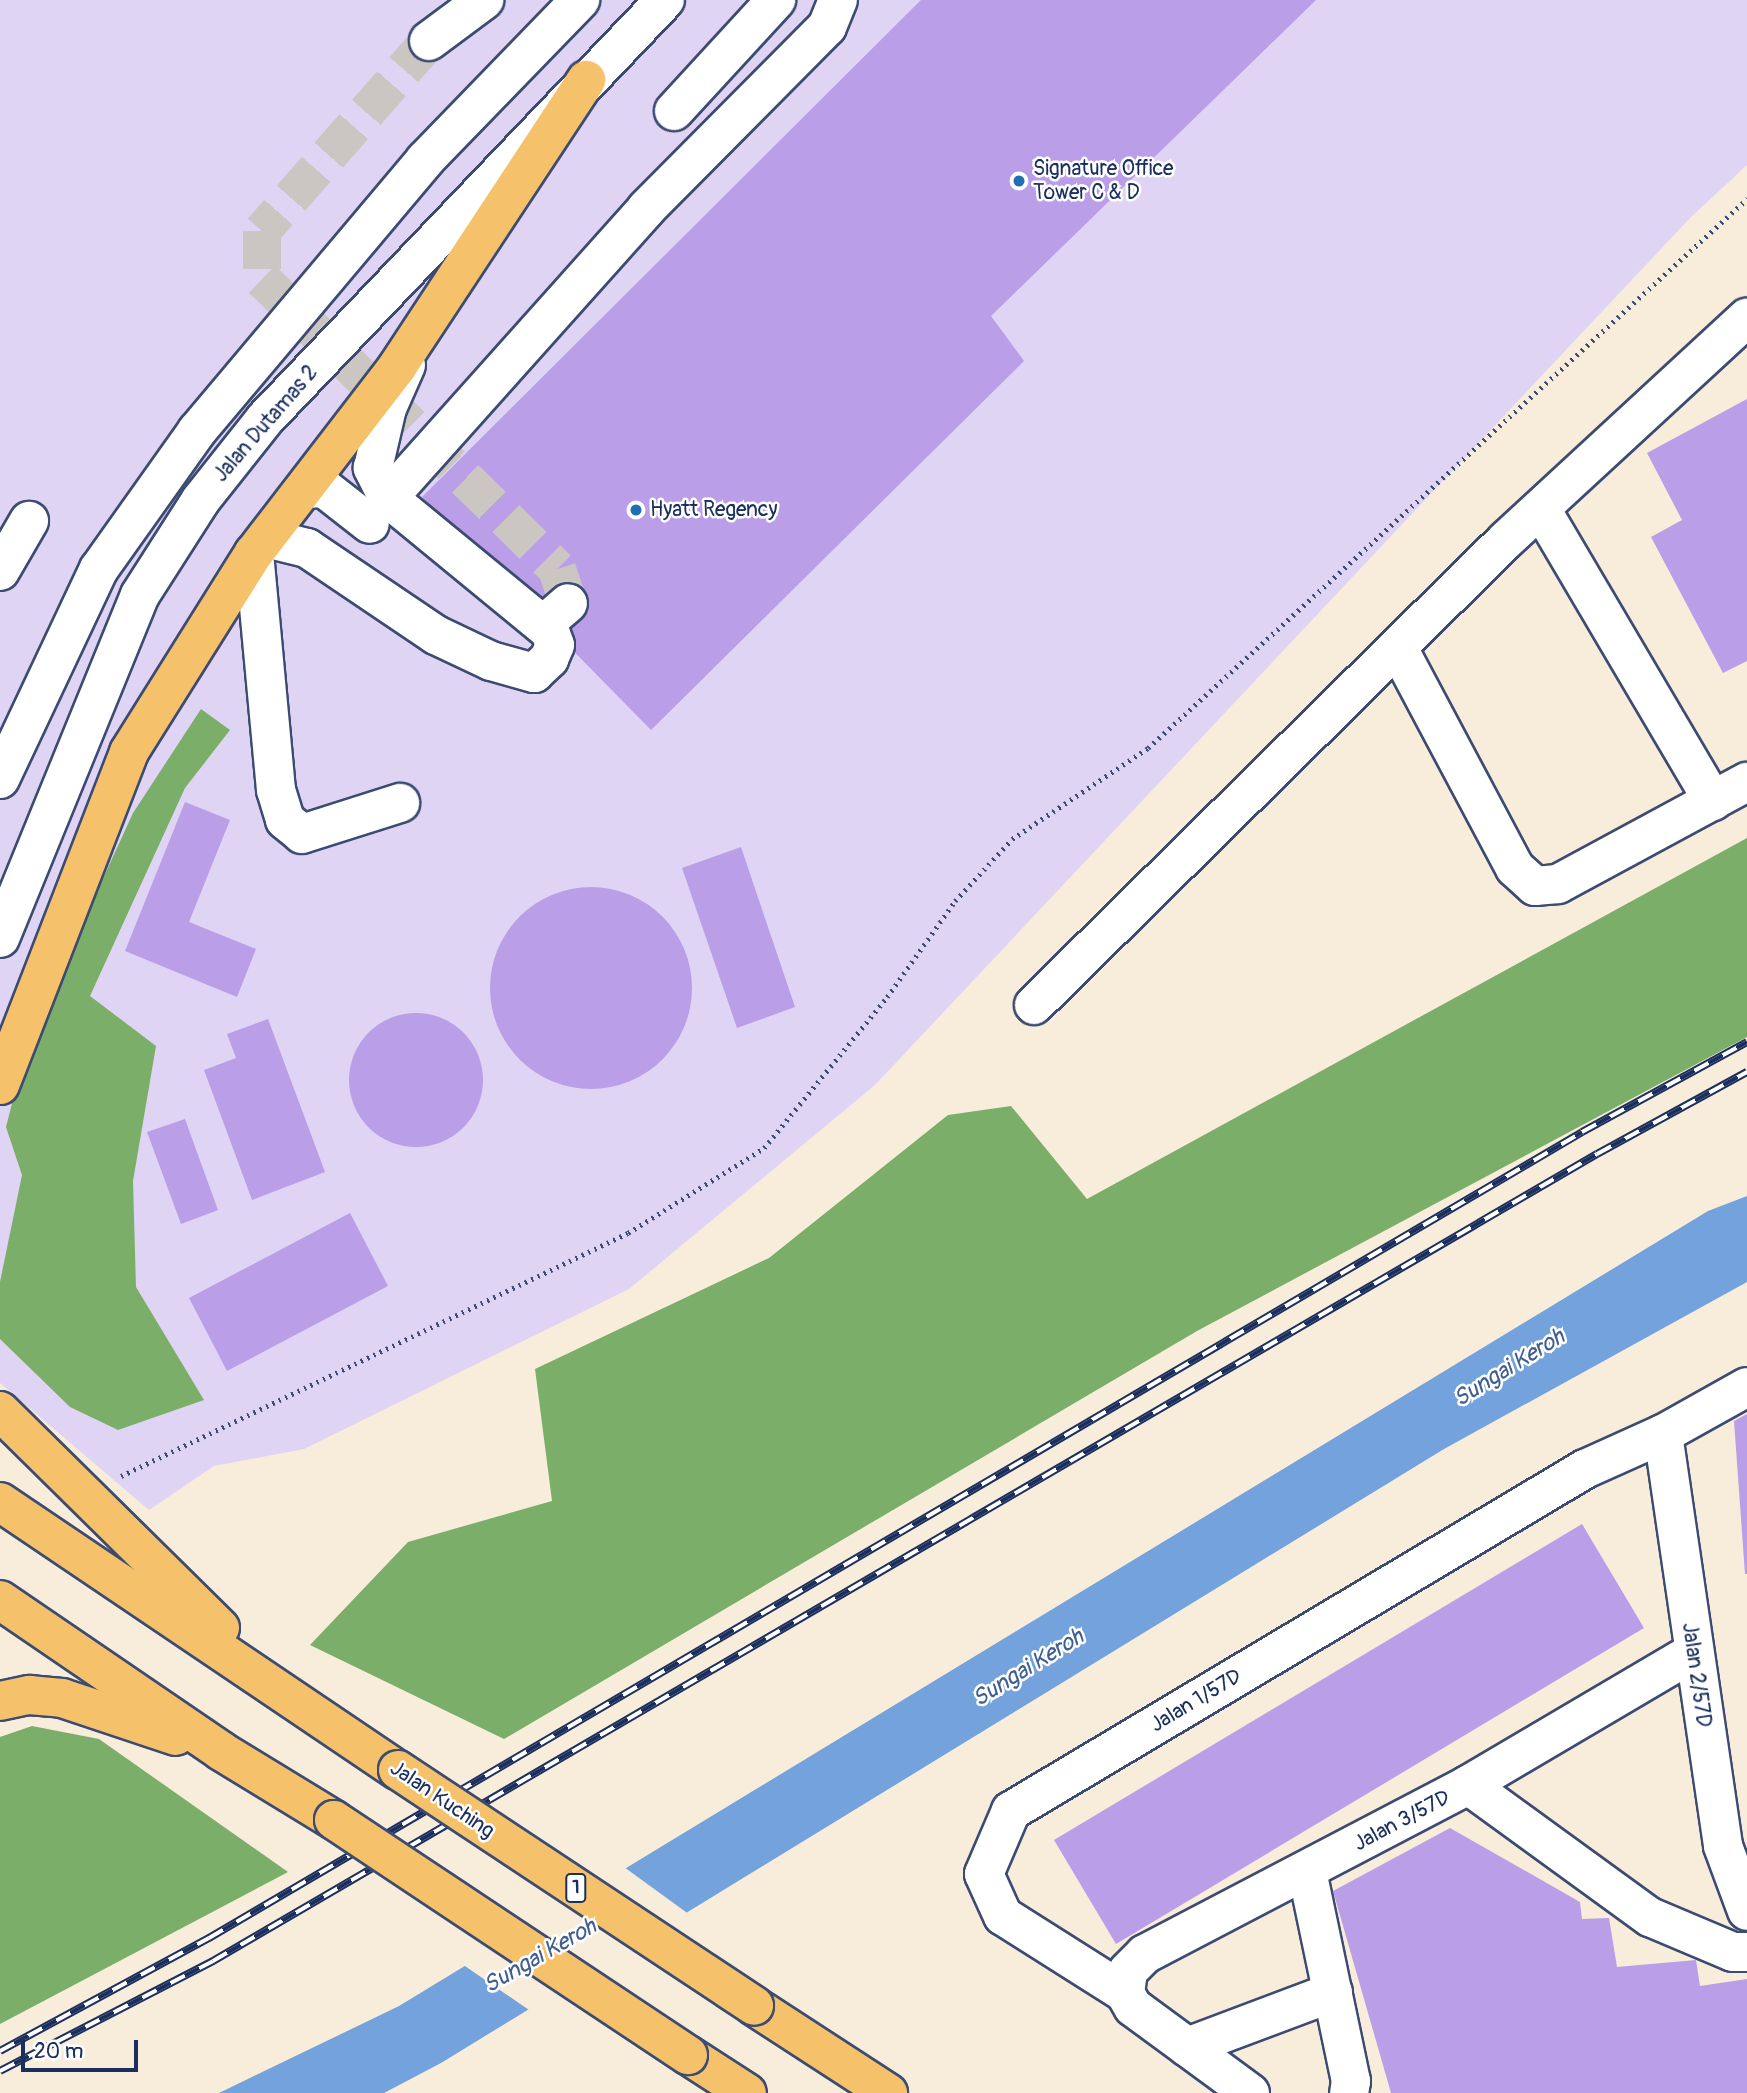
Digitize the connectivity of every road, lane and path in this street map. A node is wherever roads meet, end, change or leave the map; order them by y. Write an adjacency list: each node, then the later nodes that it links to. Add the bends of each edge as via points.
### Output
1 (484, 0): 6 (street)
2 (580, 0): 19 (street, via 425,160 197,431 99,569)
3 (776, 0): 8 (street)
4 (838, 0): 14 (street, via 827,27 630,226)
5 (664, 3): 7 (street, Jalan Dutamas 2)
6 (429, 41)
7 (586, 80): 11 (highway); 23 (street, Jalan Dutamas 2, via 265,419 201,501 140,595)
8 (674, 111)
9 (1747, 200): 29 (path, via 1148,748 1012,839 955,901 887,997 764,1148 628,1233)
10 (1747, 318): 13 (street)
11 (422, 330): 12 (highway); 14 (street, via 387,408 373,468)
12 (305, 489): 14 (street, via 324,488); 16 (highway)
13 (1541, 509): 18 (street); 21 (street)
14 (379, 511): 16 (street, via 555,614 555,645 534,673 436,635 307,548)
15 (29, 521): 17 (street)
16 (260, 546): 22 (street, via 276,790 285,820 302,834); 25 (highway, via 129,752)
17 (0, 570)
18 (1398, 648): 21 (street, via 1514,868 1535,886 1559,884); 24 (street)
19 (0, 779)
20 (1747, 782): 21 (street)
21 (1713, 801)
22 (400, 803)
23 (0, 938)
24 (1034, 1005)
25 (0, 1085)
26 (1747, 1387): 28 (street, Jalan 1/57D)
27 (0, 1411): 29 (highway)
28 (1664, 1434): 32 (street, Jalan 2/57D); 41 (street, Jalan 1/57D, via 1585,1469 1012,1811 984,1874 1003,1916)
29 (86, 1493): 33 (highway)
30 (0, 1502): 33 (highway, Jalan Kuching / 1)
31 (0, 1600): 35 (highway)
32 (1692, 1653): 36 (street, Jalan 3/57D); 38 (street, Jalan 2/57D, via 1723,1846)
33 (291, 1695): 44 (highway, Jalan Kuching / 1, bridge)
34 (0, 1701): 35 (highway, via 29,1695 62,1698)
35 (221, 1751): 43 (highway, bridge, via 334,1820)
36 (1468, 1785): 37 (street, Jalan 3/57D); 39 (street, via 1650,1917 1732,1952)
37 (1307, 1871): 40 (street); 41 (street, Jalan 3/57D, via 1145,1954 1128,1971)
38 (1747, 1911)
39 (1747, 1952)
40 (1333, 1992): 42 (street); 46 (street, via 1351,2081)
41 (1125, 1993): 42 (street, Jalan 1/57D, via 1133,2007)
42 (1187, 2047): 45 (street, Jalan 1/57D)
43 (747, 2093)
44 (888, 2093)
45 (1250, 2093)
46 (1349, 2093)

